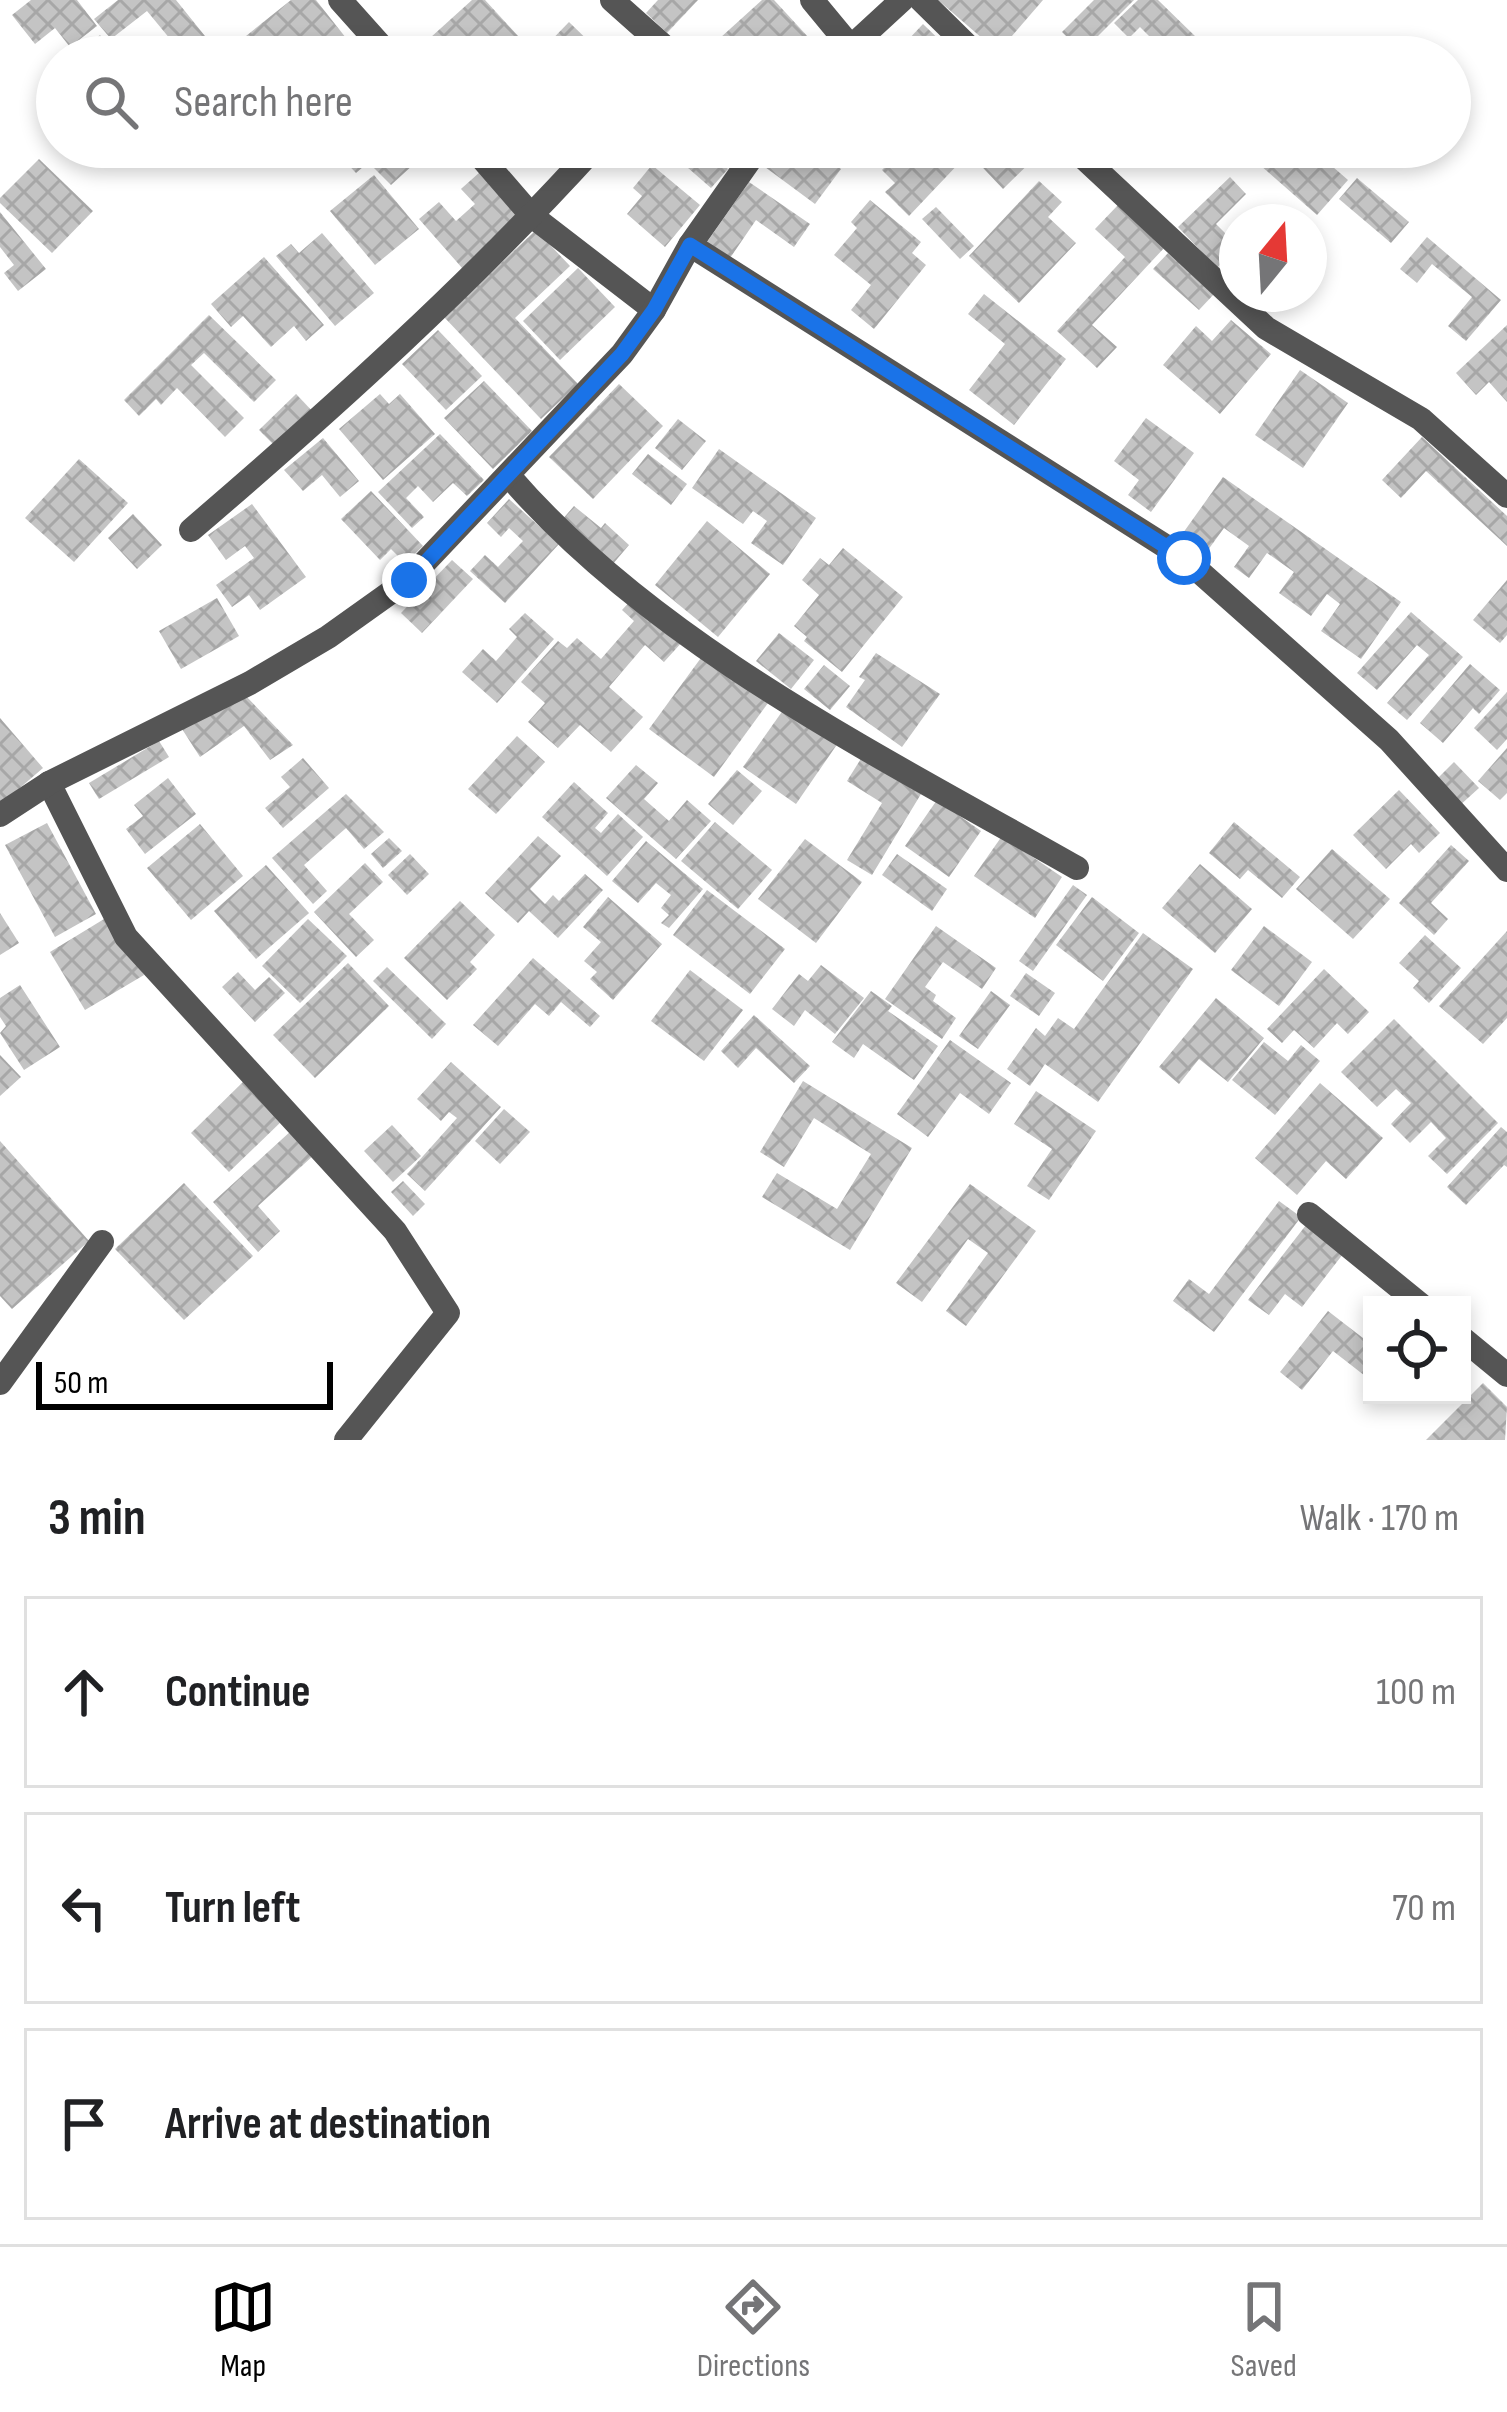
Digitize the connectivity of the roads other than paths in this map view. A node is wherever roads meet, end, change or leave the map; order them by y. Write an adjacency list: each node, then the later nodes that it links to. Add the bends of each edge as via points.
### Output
1 (340, 0): 6 (street)
2 (612, 0): 7 (street)
3 (812, 0): 8 (street)
4 (902, 0): 9 (street)
5 (921, 0): 10 (street)
6 (373, 36)
7 (652, 36)
8 (835, 36)
9 (863, 36)
10 (958, 36)
11 (490, 168): 15 (street)
12 (576, 168): 15 (street)
13 (744, 168): 16 (street)
14 (1095, 168): 19 (street, via 1266,328 1421,419)
15 (532, 216): 17 (street); 20 (street, via 354,389)
16 (690, 245): 17 (street); 24 (street, via 1184,558 1389,740)
17 (654, 310): 18 (street)
18 (510, 477): 21 (street, via 409,580 328,637); 23 (street, via 660,616)
19 (1507, 496)
20 (191, 530)
21 (49, 783): 22 (street); 31 (street, via 126,937 394,1231 448,1313)
22 (0, 815)
23 (1076, 868)
24 (1507, 870)
25 (1309, 1214): 27 (street)
26 (102, 1242): 30 (street)
27 (1410, 1296)
28 (1471, 1345): 29 (street)
29 (1507, 1375)
30 (0, 1383)
31 (346, 1440)

